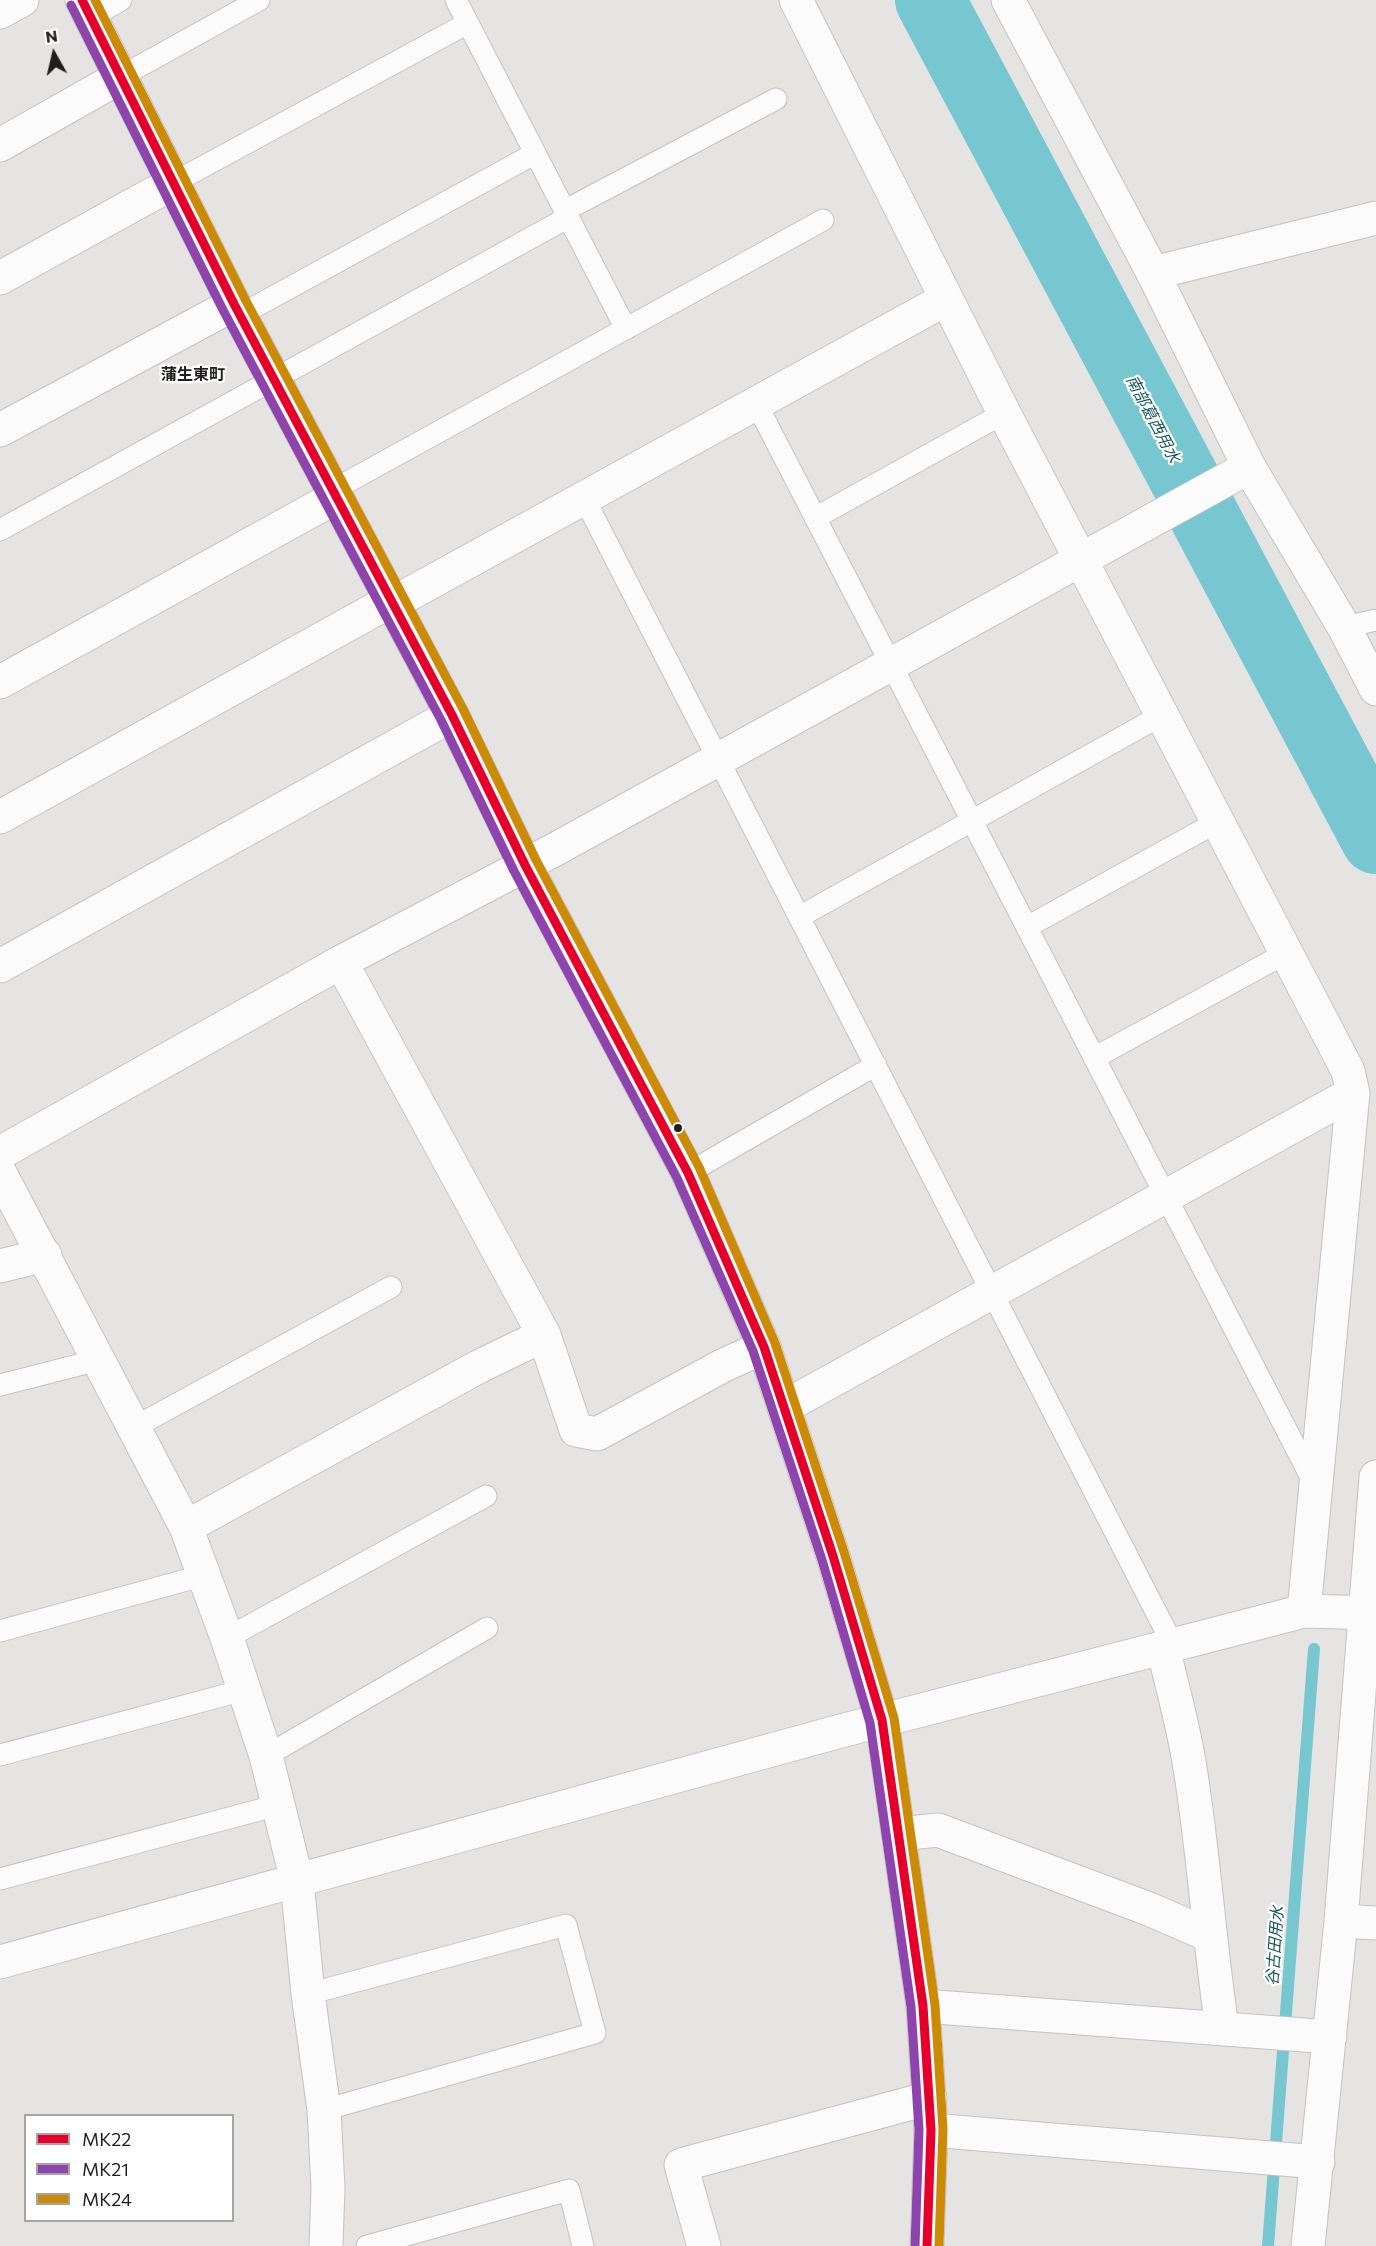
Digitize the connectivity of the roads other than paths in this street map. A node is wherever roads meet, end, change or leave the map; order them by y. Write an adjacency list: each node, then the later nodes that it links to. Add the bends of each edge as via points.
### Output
1 (22, 0): 8 (street)
2 (121, 0): 7 (lane)
3 (259, 0): 10 (lane)
4 (456, 0): 9 (lane)
5 (796, 0): 20 (street)
6 (1008, 0): 18 (street)
7 (86, 8): 10 (street)
8 (0, 12)
9 (468, 23): 13 (lane); 14 (lane)
10 (120, 77): 12 (street); 14 (street)
11 (776, 99): 15 (lane)
12 (0, 145)
13 (534, 154): 15 (lane); 21 (lane)
14 (173, 183): 19 (street); 21 (street)
15 (566, 215): 22 (lane); 23 (lane)
16 (1376, 218): 18 (street)
17 (823, 220): 22 (lane)
18 (1153, 273): 27 (street)
19 (0, 278)
20 (946, 298): 24 (street); 25 (street)
21 (237, 309): 23 (street); 26 (street)
22 (626, 329): 28 (lane)
23 (274, 378): 28 (street); 31 (lane)
24 (756, 403): 29 (street); 30 (lane)
25 (1004, 413): 30 (lane); 32 (street)
26 (0, 430)
27 (1240, 473): 32 (street); 35 (street)
28 (335, 493): 33 (street); 37 (street)
29 (584, 498): 33 (street); 41 (lane)
30 (815, 518): 36 (lane)
31 (0, 530)
32 (1082, 559): 36 (street); 39 (street)
33 (392, 602): 40 (street); 42 (street)
34 (1376, 620): 35 (lane)
35 (1344, 627): 38 (street)
36 (891, 663): 41 (street); 43 (lane)
37 (0, 682)
38 (1376, 689)
39 (1162, 714): 43 (lane); 44 (street)
40 (452, 715): 45 (street); 50 (street)
41 (717, 757): 45 (street); 46 (lane)
42 (0, 817)
43 (972, 822): 46 (lane); 47 (lane)
44 (1217, 822): 47 (lane); 48 (street)
45 (525, 865): 49 (street); 56 (street)
46 (800, 917): 52 (lane)
47 (1027, 927): 51 (lane)
48 (1287, 952): 51 (lane); 53 (street, via 1348,1071)
49 (341, 962): 54 (street); 62 (street)
50 (0, 966)
51 (1094, 1058): 57 (lane)
52 (876, 1065): 56 (lane); 61 (lane)
53 (1353, 1093): 57 (street); 69 (street)
54 (0, 1153)
55 (0, 1173): 58 (street)
56 (688, 1173): 63 (street)
57 (1165, 1195): 61 (street); 69 (lane)
58 (45, 1254): 59 (street); 64 (street)
59 (0, 1266)
60 (391, 1287): 67 (lane)
61 (992, 1292): 66 (street); 78 (lane)
62 (544, 1335): 63 (street, via 576,1430 597,1434); 71 (street)
63 (764, 1347): 66 (street)
64 (98, 1360): 65 (lane); 67 (street)
65 (0, 1385)
66 (786, 1407): 80 (street)
67 (134, 1428): 71 (street)
68 (1376, 1477): 74 (street)
69 (1317, 1489): 73 (street)
70 (486, 1496): 77 (lane)
71 (186, 1527): 72 (street)
72 (201, 1576): 76 (lane); 77 (street)
73 (1304, 1611): 74 (street); 78 (street)
74 (1370, 1612): 83 (street)
75 (487, 1628): 82 (lane)
76 (0, 1631)
77 (227, 1638): 79 (street)
78 (1168, 1646): 80 (street); 90 (street, via 1190,1765 1207,1887)
79 (244, 1690): 81 (lane); 82 (street)
80 (882, 1720): 85 (street); 87 (street)
81 (0, 1755)
82 (266, 1756): 84 (street)
83 (1364, 1762): 88 (street)
84 (278, 1805): 86 (lane); 87 (street)
85 (899, 1834): 90 (street, via 939,1830); 93 (street)
86 (0, 1879)
87 (297, 1881): 91 (street); 92 (street)
88 (1341, 1921): 89 (street); 95 (street)
89 (1376, 1923)
90 (1209, 1935): 94 (street)
91 (0, 1962)
92 (308, 1994): 97 (street); 97 (lane, via 566,1925 595,2033)
93 (923, 2006): 94 (street); 96 (street)
94 (1222, 2027): 95 (street)
95 (1330, 2037): 99 (street)
96 (930, 2098): 98 (street); 103 (street, via 681,2165)
97 (324, 2110): 100 (street)
98 (931, 2130): 99 (street); 104 (street)
99 (1318, 2162): 105 (street)
100 (326, 2246)
101 (368, 2246): 102 (lane, via 569,2190)
102 (584, 2246)
103 (704, 2246)
104 (927, 2246)
105 (1308, 2246)

